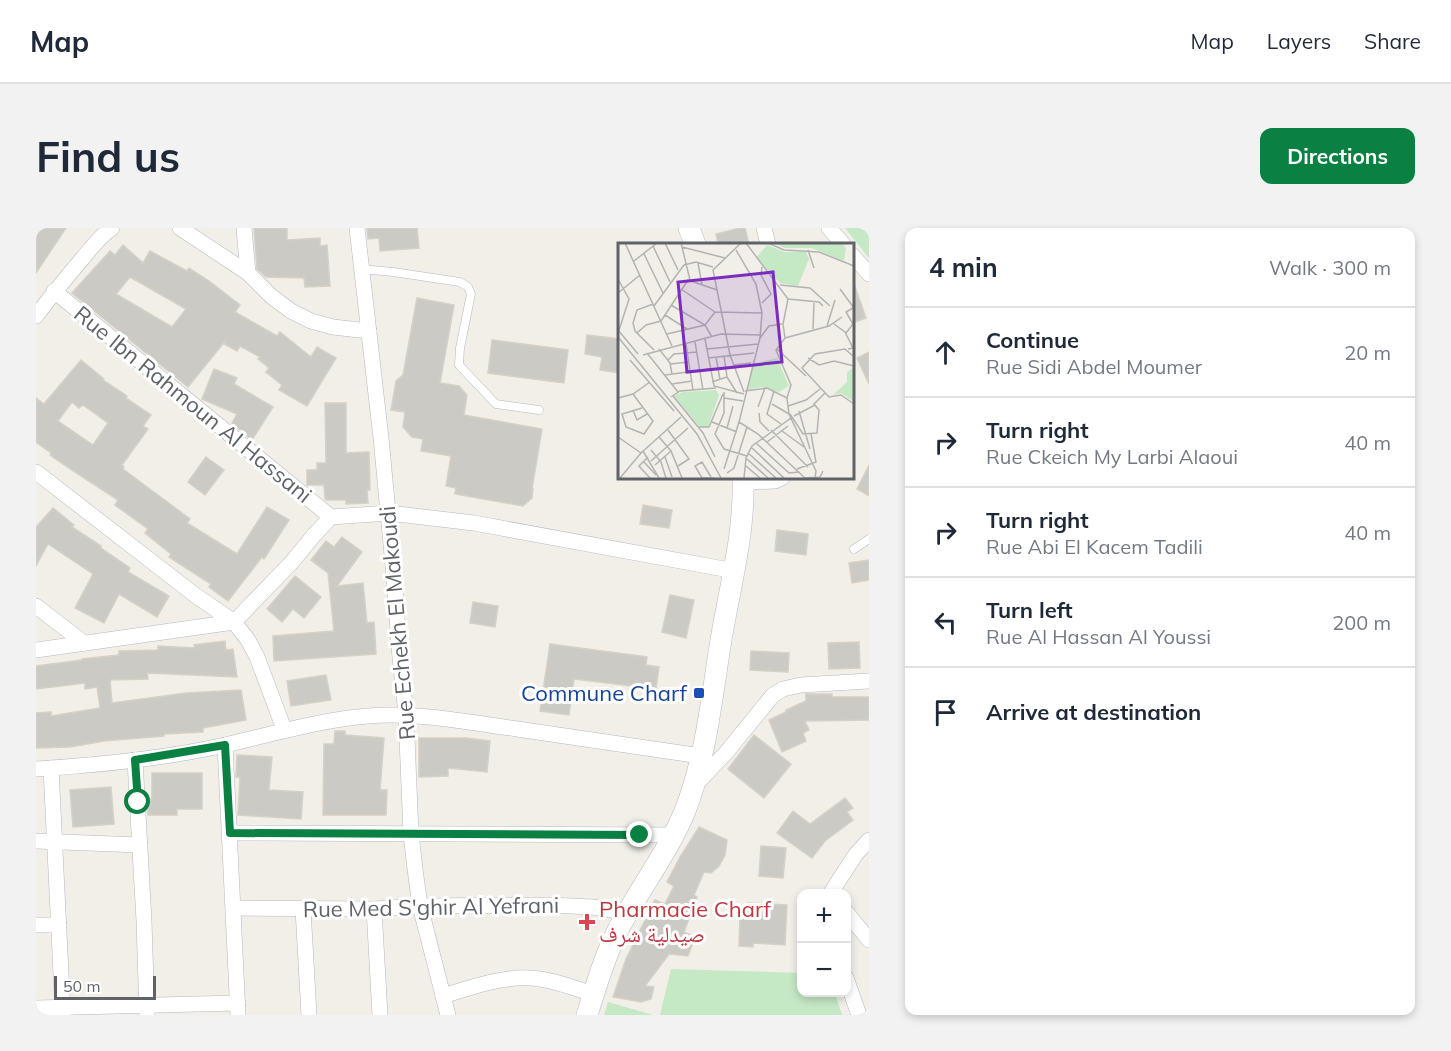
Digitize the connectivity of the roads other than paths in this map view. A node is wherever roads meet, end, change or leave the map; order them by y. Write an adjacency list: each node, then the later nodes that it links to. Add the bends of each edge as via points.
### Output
1 (112, 228): 15 (street)
2 (180, 228): 13 (street)
3 (244, 228): 13 (street)
4 (357, 228): 12 (street, Rue Echekh El Makoudi)
5 (689, 228): 8 (street)
6 (764, 228): 9 (street)
7 (829, 228): 10 (street)
8 (694, 243)
9 (768, 243)
10 (842, 243)
11 (854, 257): 14 (street)
12 (361, 269): 17 (street, Rue Echekh El Makoudi); 18 (lane, via 460,282 468,287 471,294 459,365 496,404)
13 (248, 273): 17 (street, via 271,296 311,321)
14 (869, 274)
15 (54, 291): 16 (street); 23 (street, Rue Ibn Rahmoun Al Hassani)
16 (36, 316)
17 (369, 331): 22 (street, Rue Echekh El Makoudi)
18 (539, 410)
19 (36, 472): 28 (street)
20 (781, 478): 21 (street)
21 (743, 479): 26 (street)
22 (388, 513): 23 (street); 26 (street, via 474,523); 32 (street, Rue Echekh El Makoudi)
23 (331, 517): 28 (street)
24 (869, 539): 25 (lane)
25 (854, 549)
26 (735, 571): 35 (street)
27 (36, 606): 29 (street)
28 (234, 622): 29 (street); 33 (street, via 257,657)
29 (84, 644): 30 (street)
30 (36, 650)
31 (869, 681): 38 (street, via 801,685 777,692)
32 (406, 714): 33 (street); 35 (street); 40 (street, Rue Echekh El Makoudi)
33 (284, 729): 34 (street)
34 (225, 745): 36 (street); 39 (street)
35 (701, 756): 38 (street)
36 (135, 760): 37 (street); 45 (street)
37 (44, 769): 44 (street)
38 (695, 785): 41 (street)
39 (230, 833): 40 (street); 48 (street)
40 (411, 834): 41 (street); 47 (street, Rue Echekh El Makoudi)
41 (674, 835): 51 (street)
42 (869, 840): 46 (street)
43 (36, 841): 44 (street)
44 (55, 841): 45 (street); 54 (street)
45 (140, 845): 61 (street)
46 (834, 889)
47 (420, 906): 50 (street, Rue Med S'ghir Al Yefrani); 51 (street, Rue Med S'ghir Al Yefrani, via 551,905); 58 (street, Rue Echekh El Makoudi)
48 (234, 908): 49 (street, Rue Med S'ghir Al Yefrani); 60 (street)
49 (303, 909): 50 (street, Rue Med S'ghir Al Yefrani); 63 (street)
50 (374, 909): 64 (street)
51 (628, 912): 57 (street, via 610,947)
52 (851, 918): 55 (street)
53 (36, 925): 54 (street)
54 (59, 925): 62 (street)
55 (869, 940)
56 (851, 992): 67 (street)
57 (594, 994): 58 (street, via 550,981 517,977); 66 (street)
58 (443, 996): 65 (street, Rue Echekh El Makoudi)
59 (36, 1008): 62 (street)
60 (238, 1009): 61 (street)
61 (147, 1010): 62 (street)
62 (63, 1012)
63 (309, 1015)
64 (380, 1015)
65 (448, 1015)
66 (587, 1015)
67 (859, 1015)

